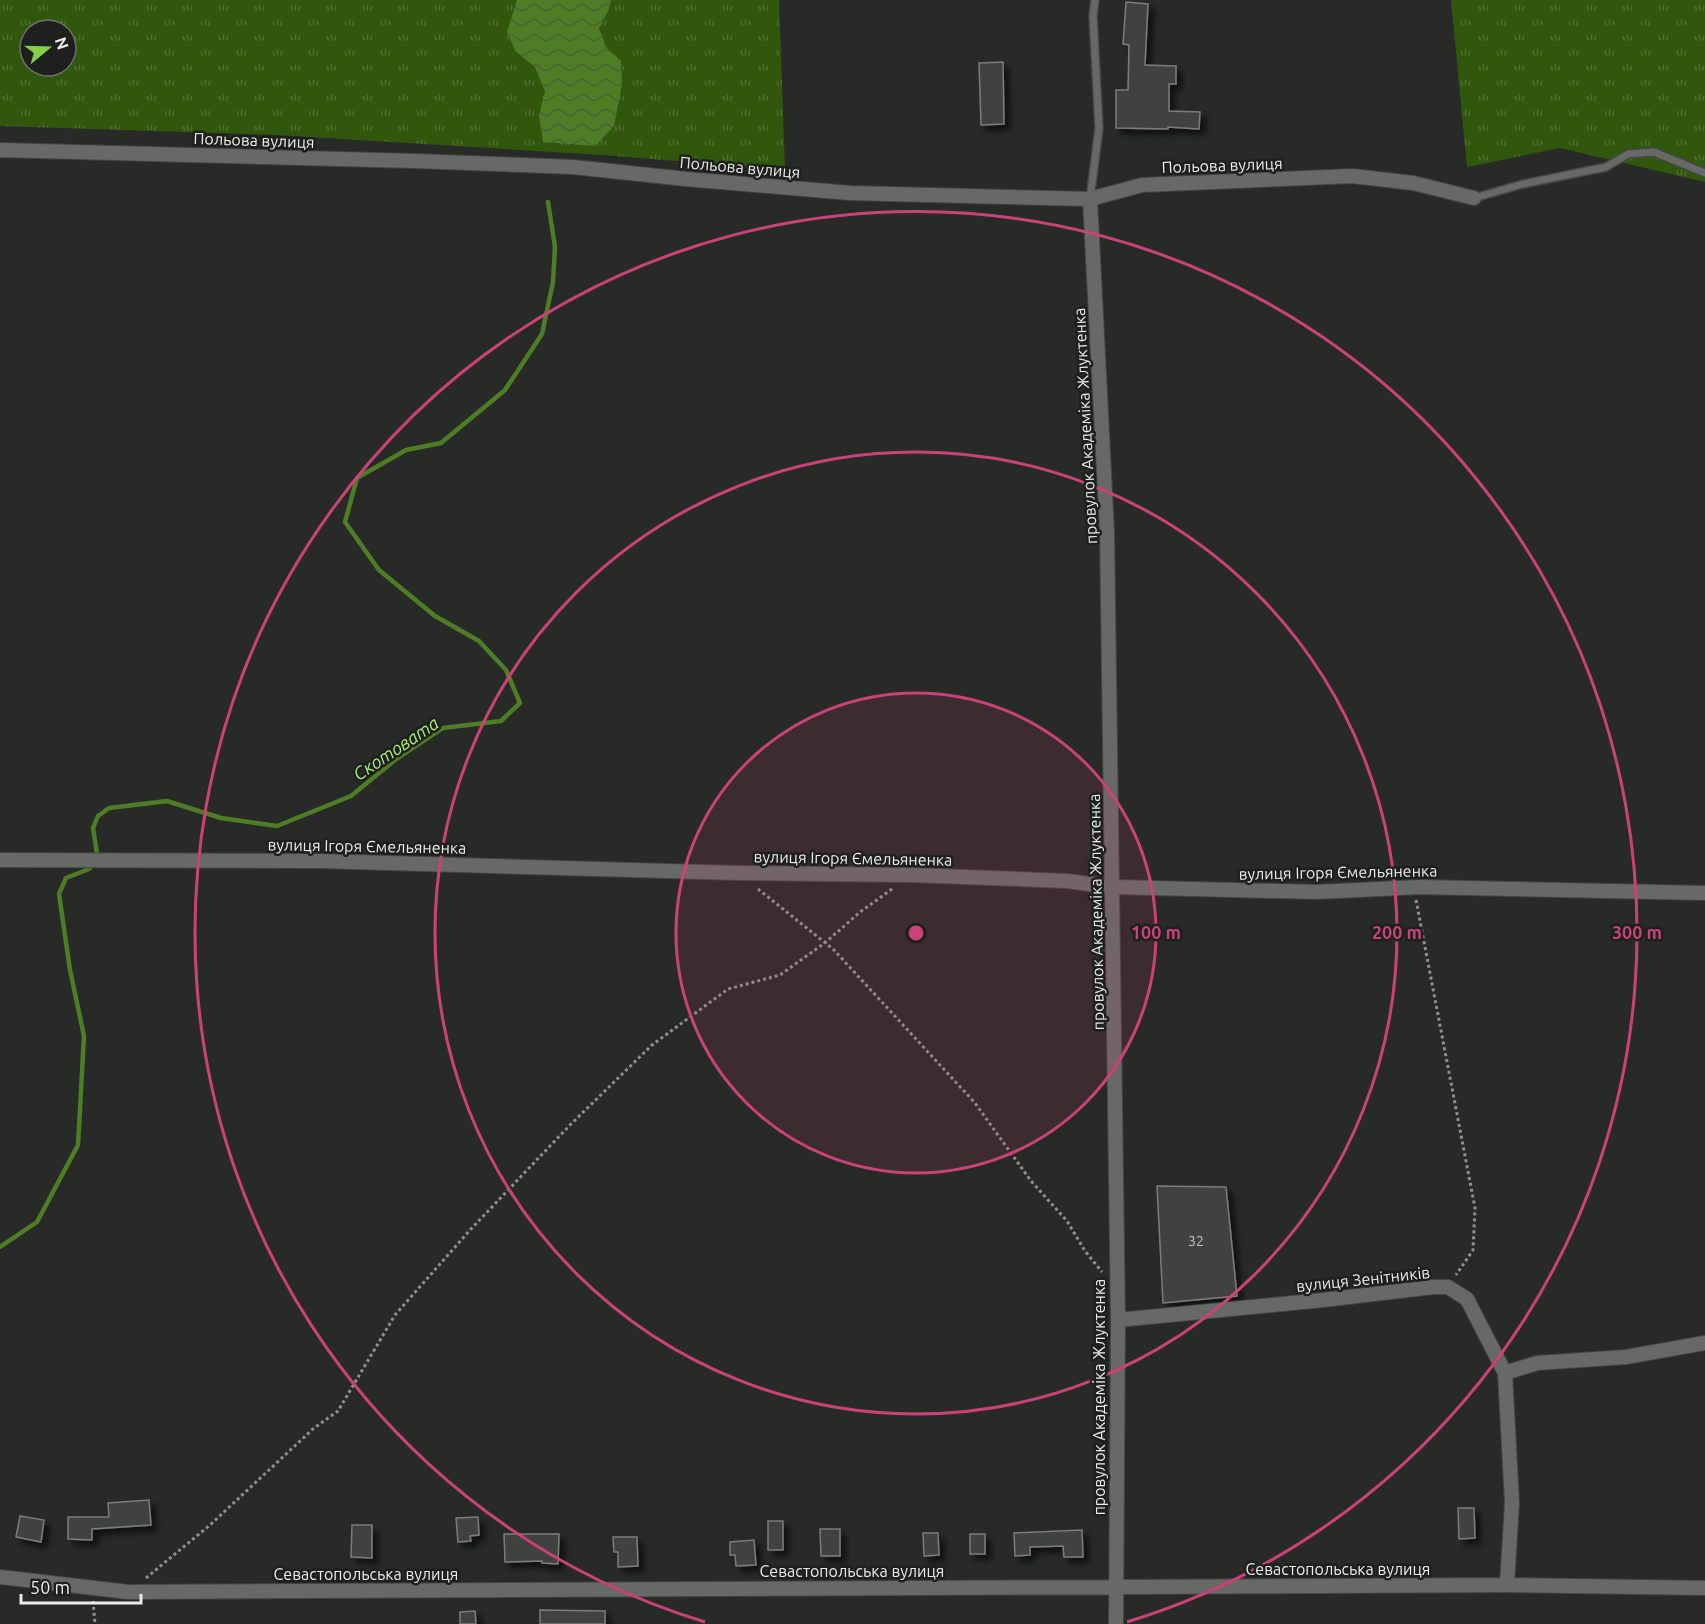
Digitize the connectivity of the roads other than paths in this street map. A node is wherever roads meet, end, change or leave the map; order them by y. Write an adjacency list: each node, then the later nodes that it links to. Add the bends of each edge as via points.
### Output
1 (1095, 0): 5 (lane, via 1099,128)
2 (0, 150): 5 (street, Польова вулиця, via 573,167 850,193)
3 (1705, 173): 4 (lane, via 1654,152 1628,154 1606,167)
4 (1474, 198): 5 (street, Польова вулиця, via 1413,183 1353,176 1142,185)
5 (1090, 199): 7 (street, провулок Академіка Жлуктенка, via 1107,531)
6 (0, 860): 7 (street, вулиця Ігоря Ємельяненка, via 320,861 912,875 1067,881)
7 (1113, 887): 8 (street, вулиця Ігоря Ємельяненка, via 1316,892 1420,887); 9 (street, провулок Академіка Жлуктенка)
8 (1705, 893)
9 (1118, 1320): 11 (street, вулиця Зенітників, via 1448,1287 1467,1299); 14 (street, провулок Академіка Жлуктенка)
10 (1705, 1343): 11 (street, via 1626,1358 1537,1363)
11 (1505, 1373): 13 (street, via 1512,1503)
12 (0, 1577): 14 (street, Севастопольська вулиця, via 128,1592)
13 (1507, 1585): 14 (street, Севастопольська вулиця); 15 (street, Севастопольська вулиця)
14 (1115, 1586): 16 (street, провулок Академіка Жлуктенка)
15 (1705, 1588)
16 (1116, 1624)

